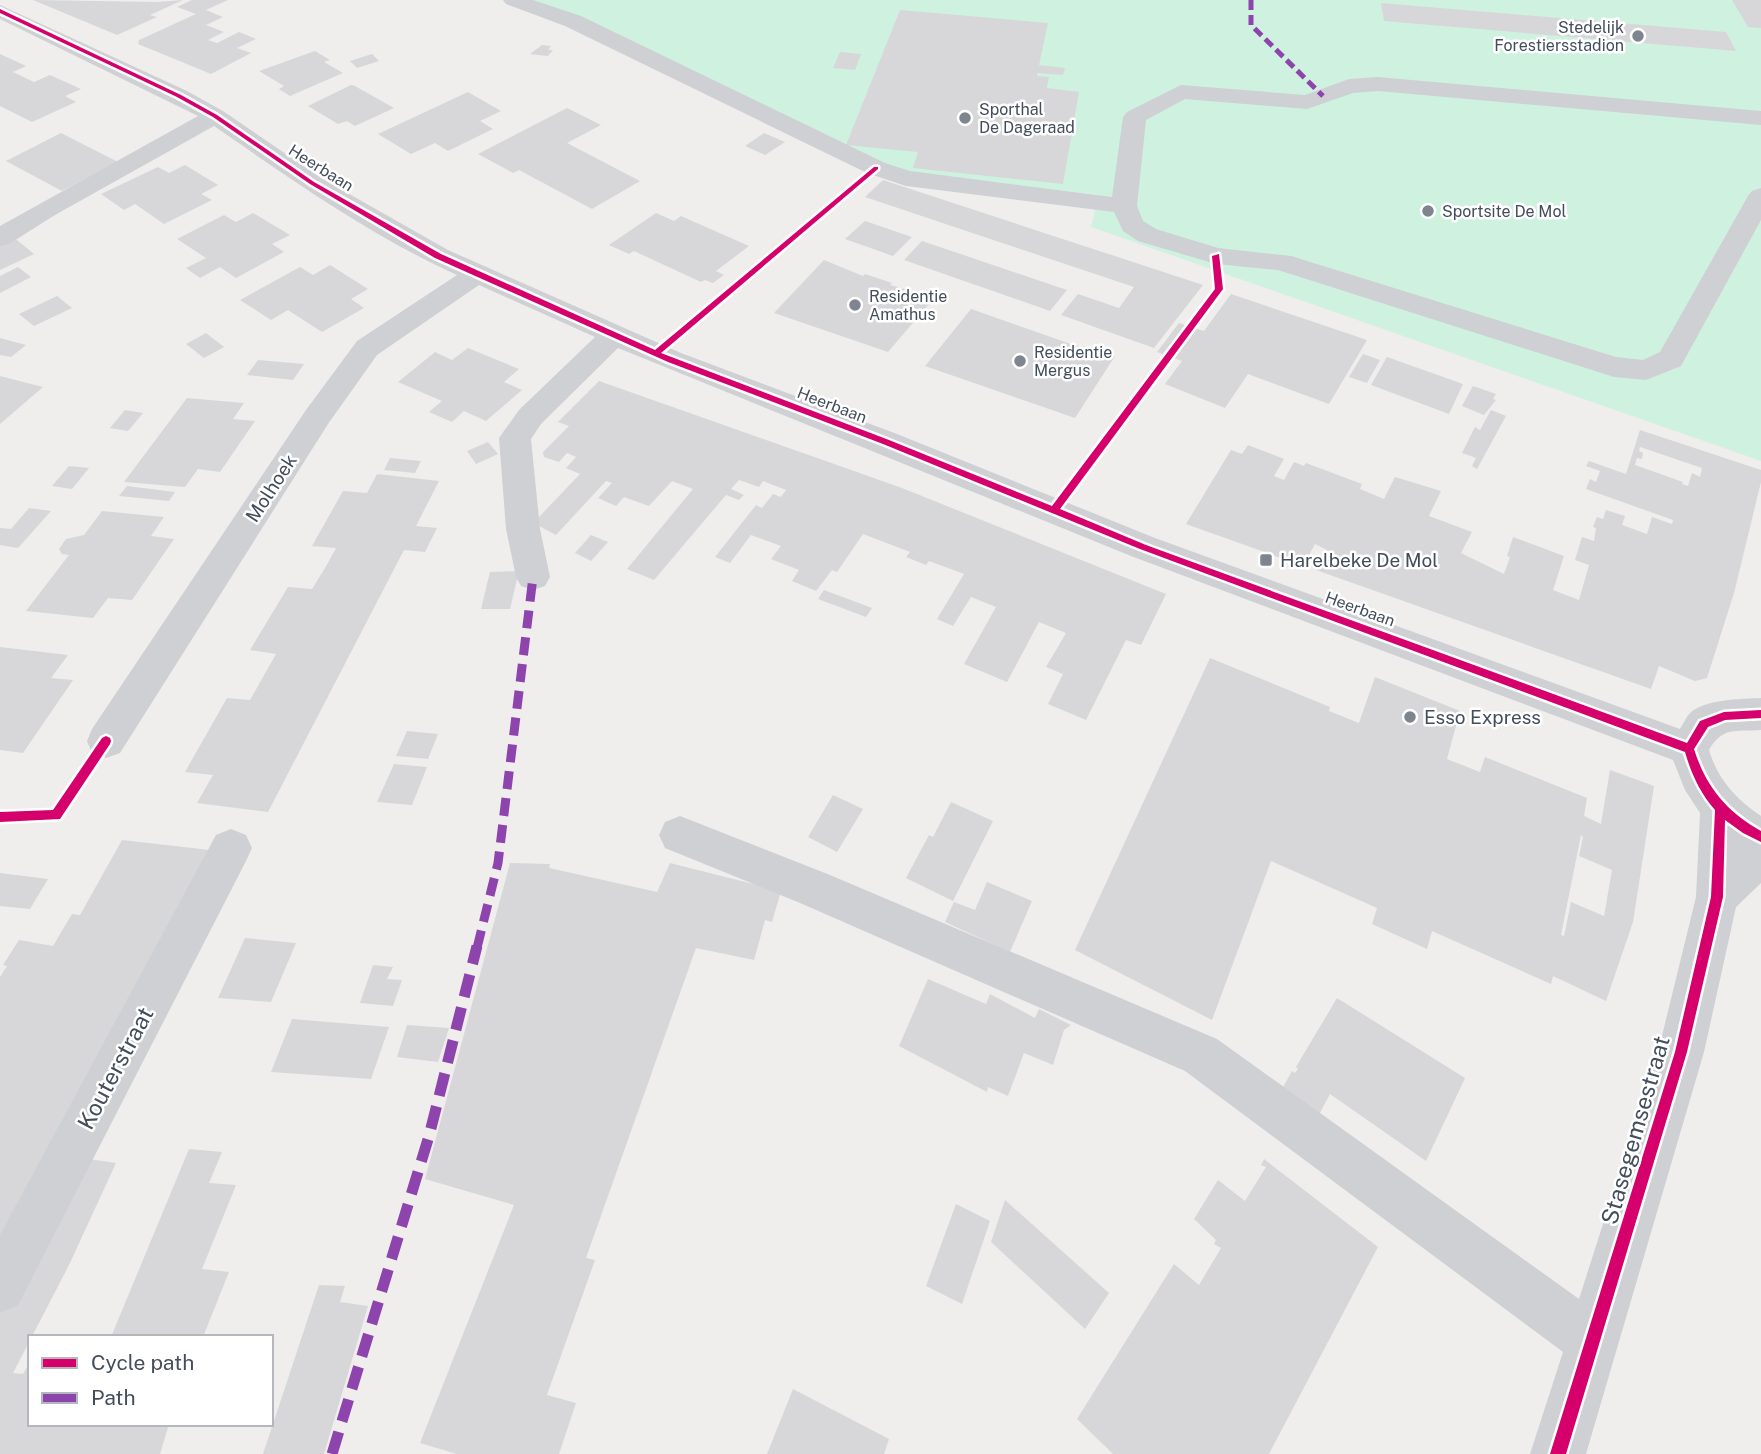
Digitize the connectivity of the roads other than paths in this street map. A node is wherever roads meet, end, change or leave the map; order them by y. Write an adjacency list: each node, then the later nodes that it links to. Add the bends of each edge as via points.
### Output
1 (513, 0): 6 (street, via 573,21 886,172)
2 (3, 15): 3 (street, Heerbaan, via 136,74)
3 (215, 116): 7 (street); 8 (street, Heerbaan, via 313,183)
4 (1761, 118): 6 (street, via 1378,84 1349,86 1307,102 1181,92 1135,117)
5 (1761, 196): 6 (street, via 1671,359 1646,370 1614,367 1281,262 1216,256 1176,245 1132,225)
6 (1124, 206)
7 (0, 238)
8 (477, 274): 9 (street, Heerbaan); 12 (street, Molhoek, via 367,348)
9 (614, 335): 10 (street, via 530,417 515,438 523,529); 13 (street, Heerbaan, via 1143,547)
10 (533, 577)
11 (1761, 713): 13 (street, via 1724,716 1704,724)
12 (106, 741)
13 (1689, 749): 14 (street, via 1705,791)
14 (1720, 811): 16 (street); 19 (street, Stasegemsestraat)
15 (680, 835): 21 (street, via 1201,1055)
16 (1761, 836)
17 (230, 848): 20 (street, Kouterstraat)
18 (1761, 855): 19 (street)
19 (1717, 897): 21 (street, Stasegemsestraat, via 1681,1052)
20 (0, 1287)
21 (1594, 1342): 22 (street, Stasegemsestraat)
22 (1570, 1448)

